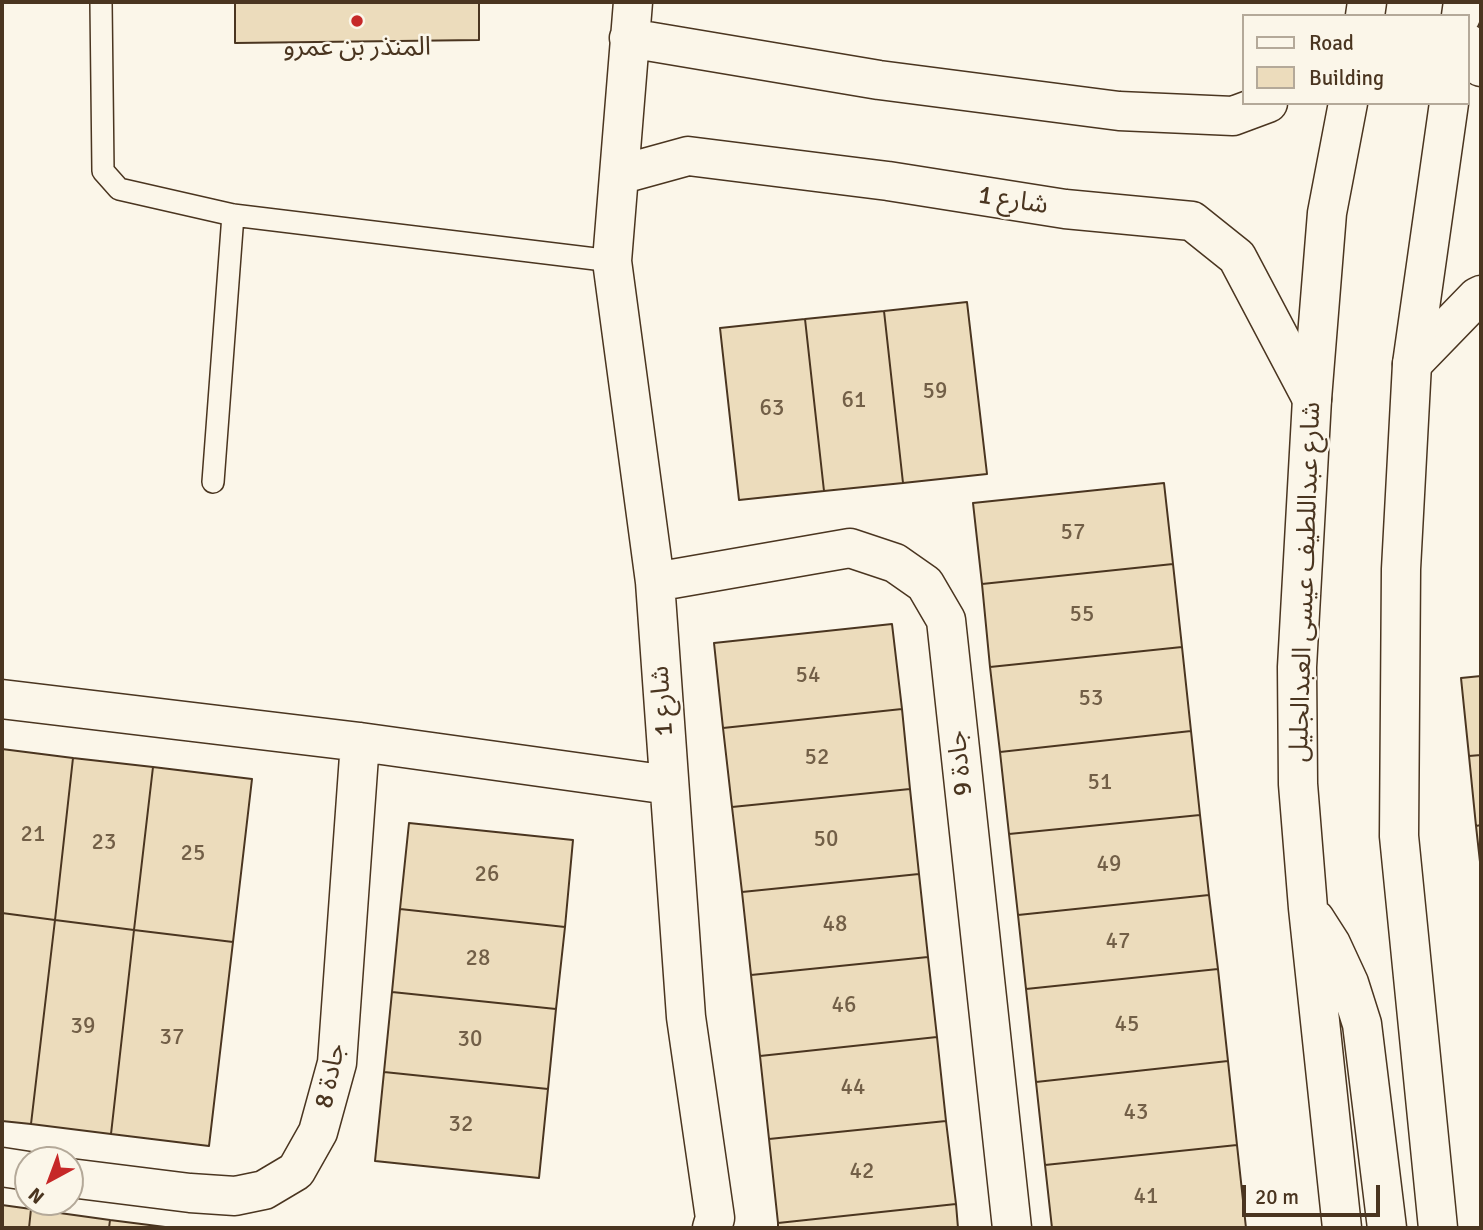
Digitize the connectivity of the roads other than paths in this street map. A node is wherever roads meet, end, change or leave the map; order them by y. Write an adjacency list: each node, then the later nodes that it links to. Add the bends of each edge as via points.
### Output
1 (101, 2): 9 (lane, via 103,171 119,189)
2 (631, 20): 5 (street, شارع 1, via 879,80 1119,111 1233,116); 8 (street, شارع 1)
3 (1469, 46): 4 (street)
4 (1481, 67)
5 (1263, 105)
6 (1348, 105): 13 (street, شارع عبداللطيف عيسى العبدالجليل, via 1327,213)
7 (1449, 105): 12 (street)
8 (619, 175): 10 (street, شارع 1); 13 (street, شارع 1, via 688,156 1065,209 1192,221 1237,257)
9 (233, 215): 10 (lane); 14 (lane)
10 (612, 261): 15 (street, شارع 1)
11 (1481, 295): 12 (street)
12 (1412, 364): 25 (street, via 1401,569 1399,836)
13 (1312, 399): 19 (street, شارع عبداللطيف عيسى العبدالجليل, via 1297,667 1298,784)
14 (213, 482)
15 (655, 582): 18 (street, شارع 1); 22 (street, جادة 9, via 849,548 895,564 925,584 946,620)
16 (2, 698): 17 (street)
17 (360, 743): 18 (street); 20 (street, جادة 8, via 337,1063 318,1132 296,1171 264,1190 235,1196)
18 (669, 785): 21 (street, شارع 1, via 686,1017 715,1218)
19 (1308, 908): 23 (street, شارع عبداللطيف عيسى العبدالجليل); 24 (street, via 1331,944 1362,1024)
20 (84, 1180)
21 (712, 1228)
22 (1012, 1228)
23 (1342, 1228)
24 (1387, 1228)
25 (1438, 1228)

